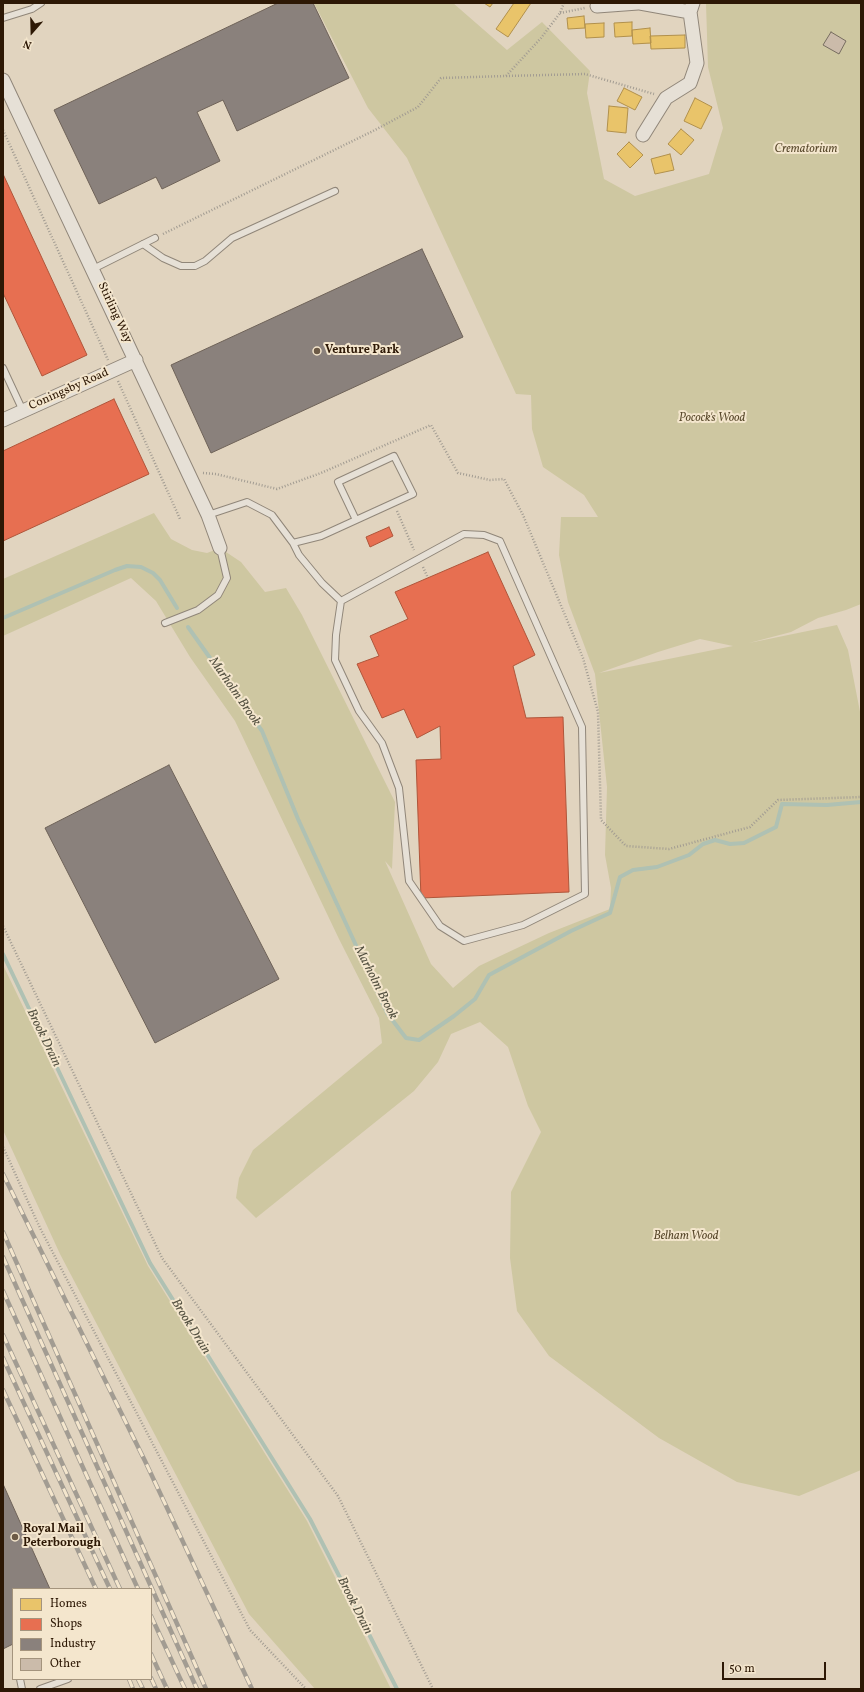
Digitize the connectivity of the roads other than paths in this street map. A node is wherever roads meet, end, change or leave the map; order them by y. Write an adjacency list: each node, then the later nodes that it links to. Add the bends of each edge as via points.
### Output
1 (41, 3): 5 (lane)
2 (639, 3): 3 (street); 4 (street)
3 (597, 6)
4 (692, 7): 7 (street, via 698,63 690,83 666,98)
5 (3, 18)
6 (3, 80): 11 (street, Stirling Way)
7 (643, 134)
8 (335, 191): 10 (lane, via 232,238 205,261 194,266 181,266 163,258)
9 (155, 238): 10 (lane)
10 (143, 244): 11 (lane)
11 (93, 269): 12 (street, Stirling Way)
12 (136, 360): 14 (street, Coningsby Road); 16 (street, Stirling Way)
13 (3, 368): 14 (lane)
14 (24, 411): 15 (street, Coningsby Road)
15 (3, 420)
16 (208, 515): 18 (lane, via 248,502 272,515); 19 (street, Stirling Way)
17 (356, 520): 17 (lane, via 413,494 394,456 338,482); 18 (lane, via 321,536)
18 (293, 543): 20 (lane, via 299,555)
19 (220, 548): 21 (lane, via 227,578 218,595 198,610)
20 (341, 601): 20 (lane, via 464,534 484,535 500,541 582,728 585,894 523,924 464,941 440,926 409,881 399,788 382,742 359,712 335,660)
21 (165, 623)
22 (66, 1680): 23 (lane)
23 (61, 1682): 24 (lane); 25 (lane)
24 (40, 1689)
25 (64, 1689)

